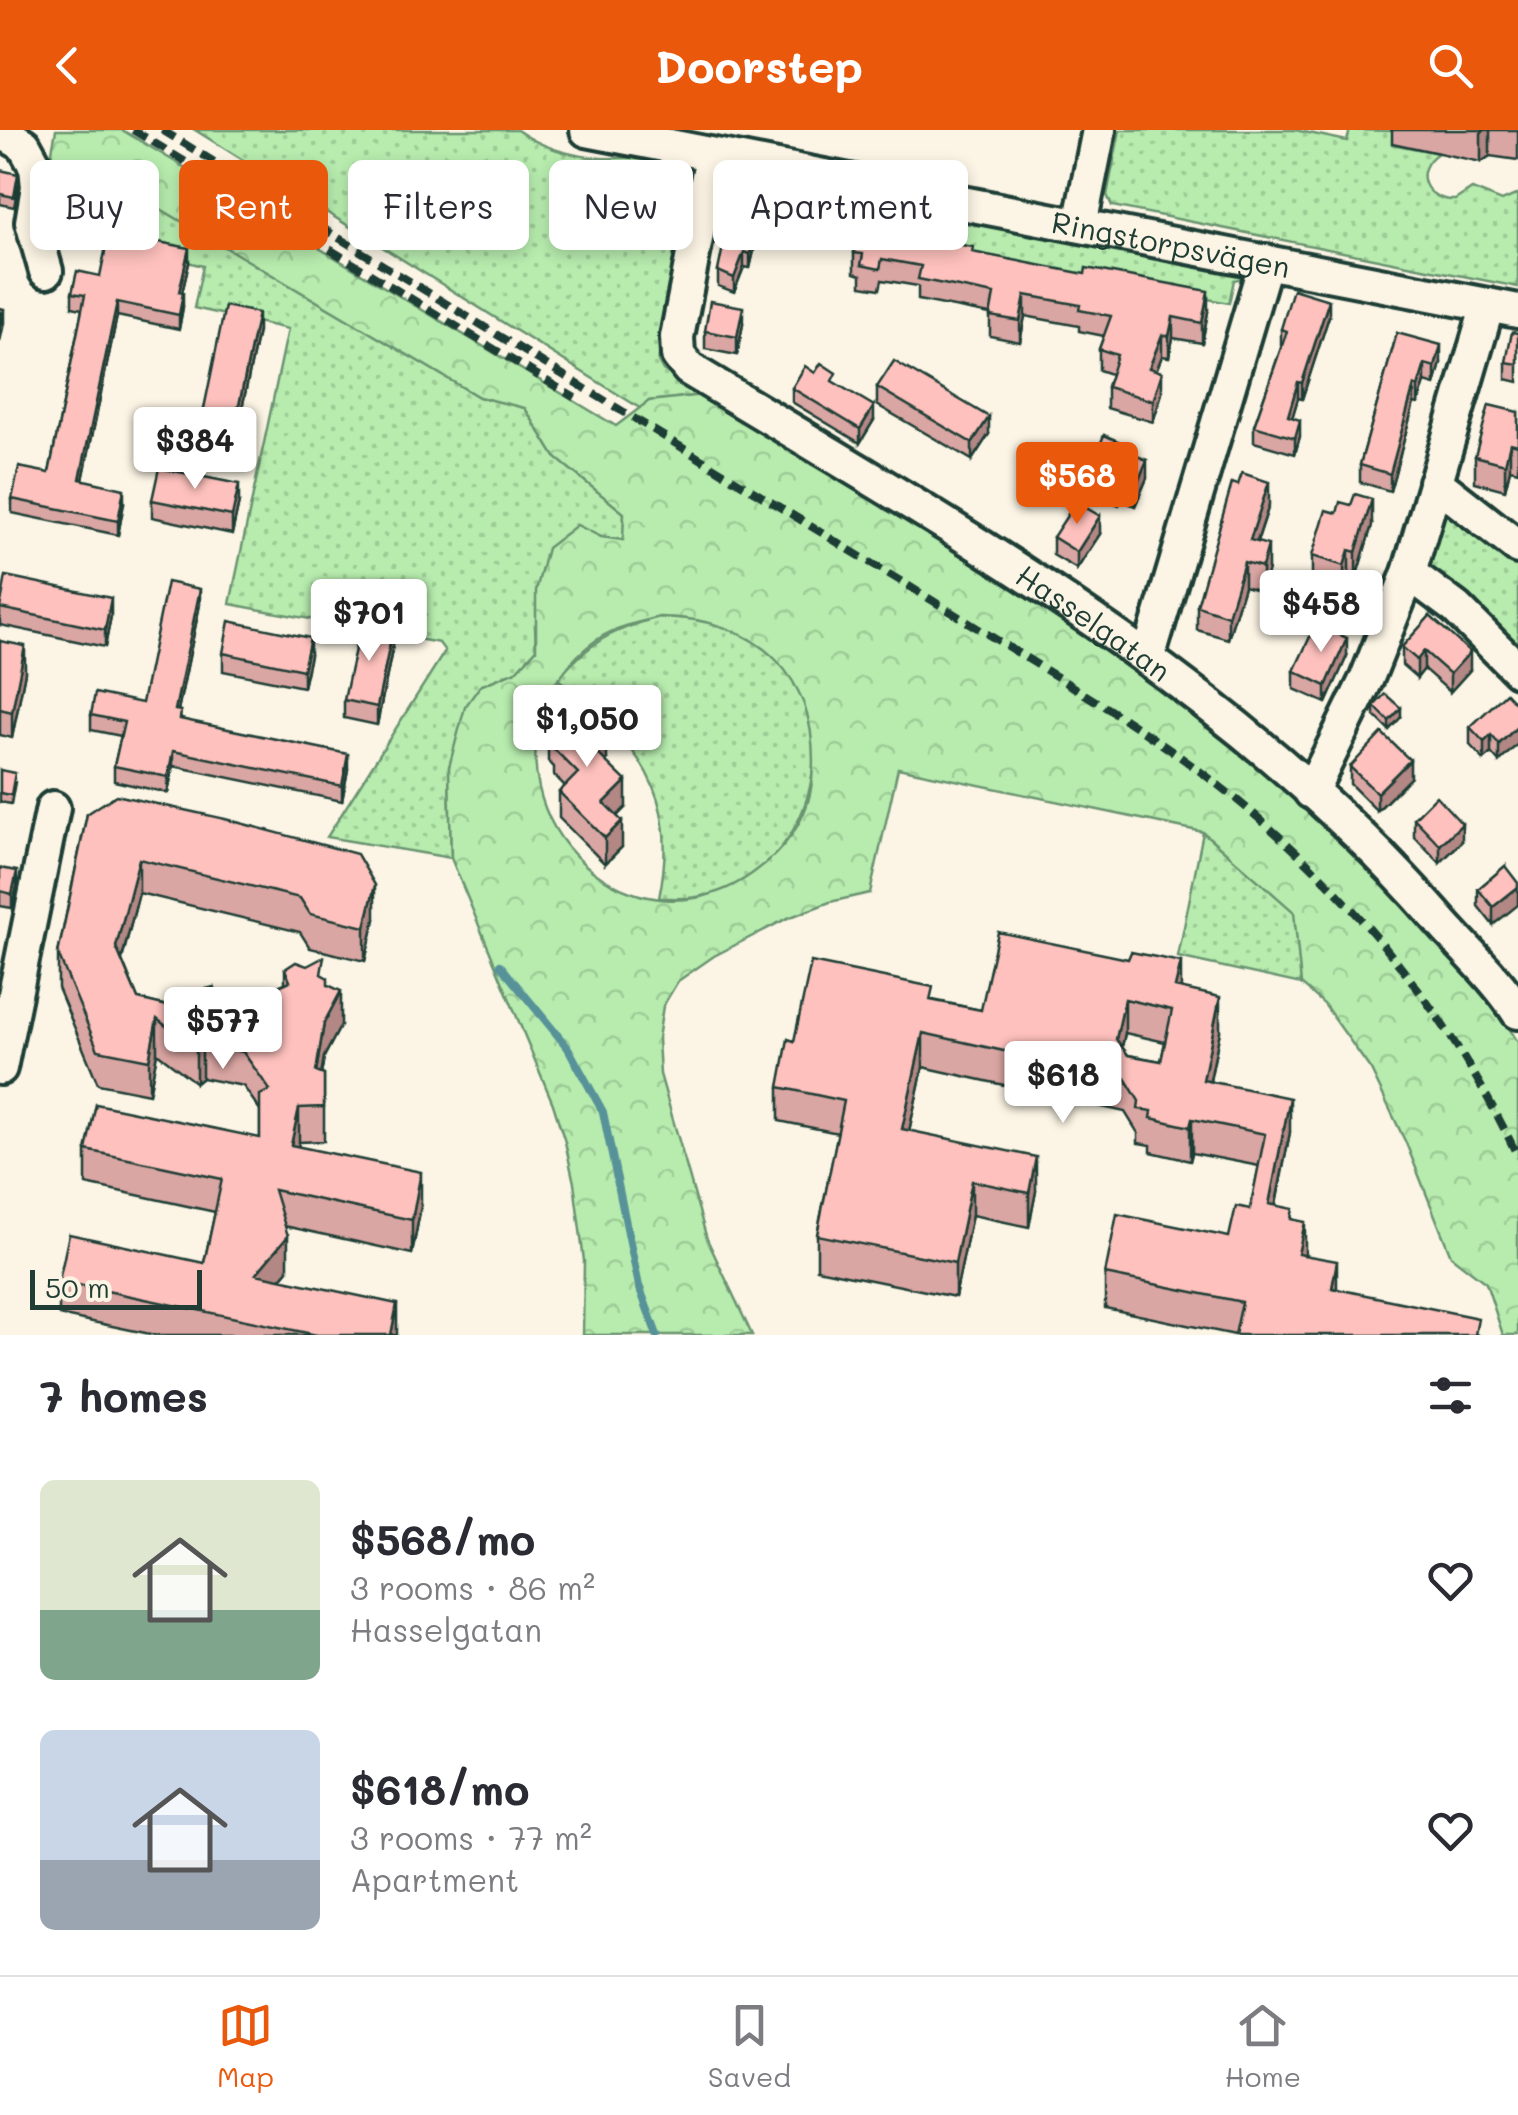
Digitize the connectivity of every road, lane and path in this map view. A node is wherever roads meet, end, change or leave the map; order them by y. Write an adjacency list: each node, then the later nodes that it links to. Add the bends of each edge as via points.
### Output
1 (0, 130): 8 (street, via 24,145 36,167 32,222)
2 (587, 130): 4 (street, Ringstorpsvägen)
3 (1099, 130): 6 (street)
4 (636, 135): 5 (street, Ringstorpsvägen)
5 (712, 156): 6 (street, Ringstorpsvägen); 13 (street, Hasselgatan, via 678,337 678,355 688,370 981,547)
6 (1080, 225): 7 (street, Ringstorpsvägen)
7 (1266, 262): 9 (street, Ringstorpsvägen); 13 (street)
8 (46, 271)
9 (1503, 308): 10 (street)
10 (1435, 482): 11 (street); 12 (street)
11 (1518, 548)
12 (1409, 573): 14 (street, via 1456,608); 15 (street)
13 (1148, 658): 15 (street, Hasselgatan)
14 (1518, 670)
15 (1311, 792): 17 (street, Hasselgatan, via 1415,893)
16 (53, 808): 18 (street)
17 (1518, 1012)
18 (0, 1068)

